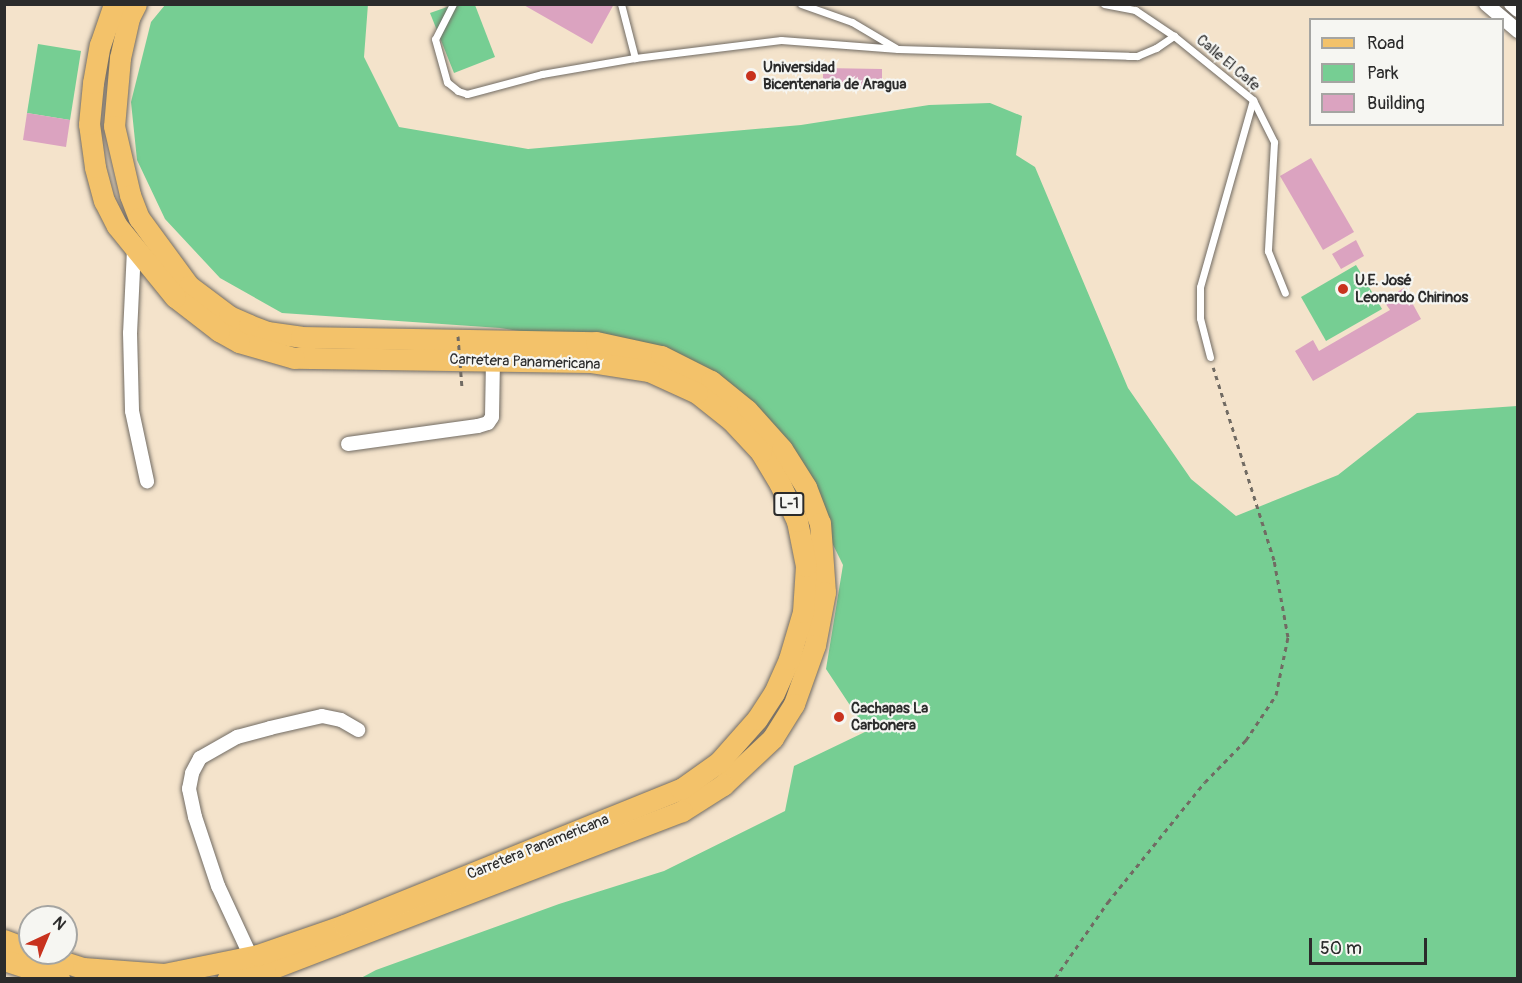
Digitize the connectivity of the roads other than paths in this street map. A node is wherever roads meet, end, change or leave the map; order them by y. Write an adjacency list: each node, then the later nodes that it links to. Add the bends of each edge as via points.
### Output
1 (114, 4): 17 (main road, Carretera Panamericana / L-1, via 100,45 89,124 104,201)
2 (136, 4): 30 (main road, Carretera Panamericana / L-1, via 120,58 114,126 129,195 139,218 189,286 229,316 267,332 301,337 596,342 661,356 711,381 747,410 782,449 806,487 820,523 825,592 815,645 794,704 773,738 723,785 682,812 265,971)
3 (453, 4): 15 (lane, via 435,39 447,82 467,94 542,74)
4 (621, 4): 15 (lane)
5 (801, 4): 14 (lane, via 852,22)
6 (1104, 4): 13 (lane, Calle El Cafe, via 1135,10)
7 (1486, 4): 10 (street)
8 (1511, 4): 9 (street)
9 (1518, 10)
10 (1503, 18)
11 (1504, 19): 12 (street)
12 (1518, 31)
13 (1174, 36): 14 (lane, via 1137,56); 16 (lane, Calle El Cafe)
14 (898, 49): 15 (lane, via 781,40)
15 (635, 57)
16 (1253, 100): 18 (lane, Calle El Cafe, via 1274,142 1268,251); 19 (lane, via 1200,287 1200,318)
17 (134, 249): 20 (main road, Carretera Panamericana / L-1, via 197,315 219,331 260,349 294,358); 22 (street, via 132,411)
18 (1285, 293)
19 (1210, 357)
20 (493, 361): 21 (street, via 492,417 488,423); 26 (main road, Carretera Panamericana / L-1, via 590,362 649,371 697,393 731,420 761,452 797,521 806,566 803,612 789,659 757,719 719,762 681,789 344,925)
21 (348, 444)
22 (147, 481)
23 (358, 730): 26 (street, via 341,720 322,716 270,728 237,737 200,758 192,773 189,789 195,817 218,886)
24 (4, 940): 25 (main road)
25 (18, 946)
26 (251, 957): 27 (main road, Carretera Panamericana / L-1, via 164,974)
27 (74, 965)
28 (9, 967): 29 (main road)
29 (59, 978)
30 (228, 978)

